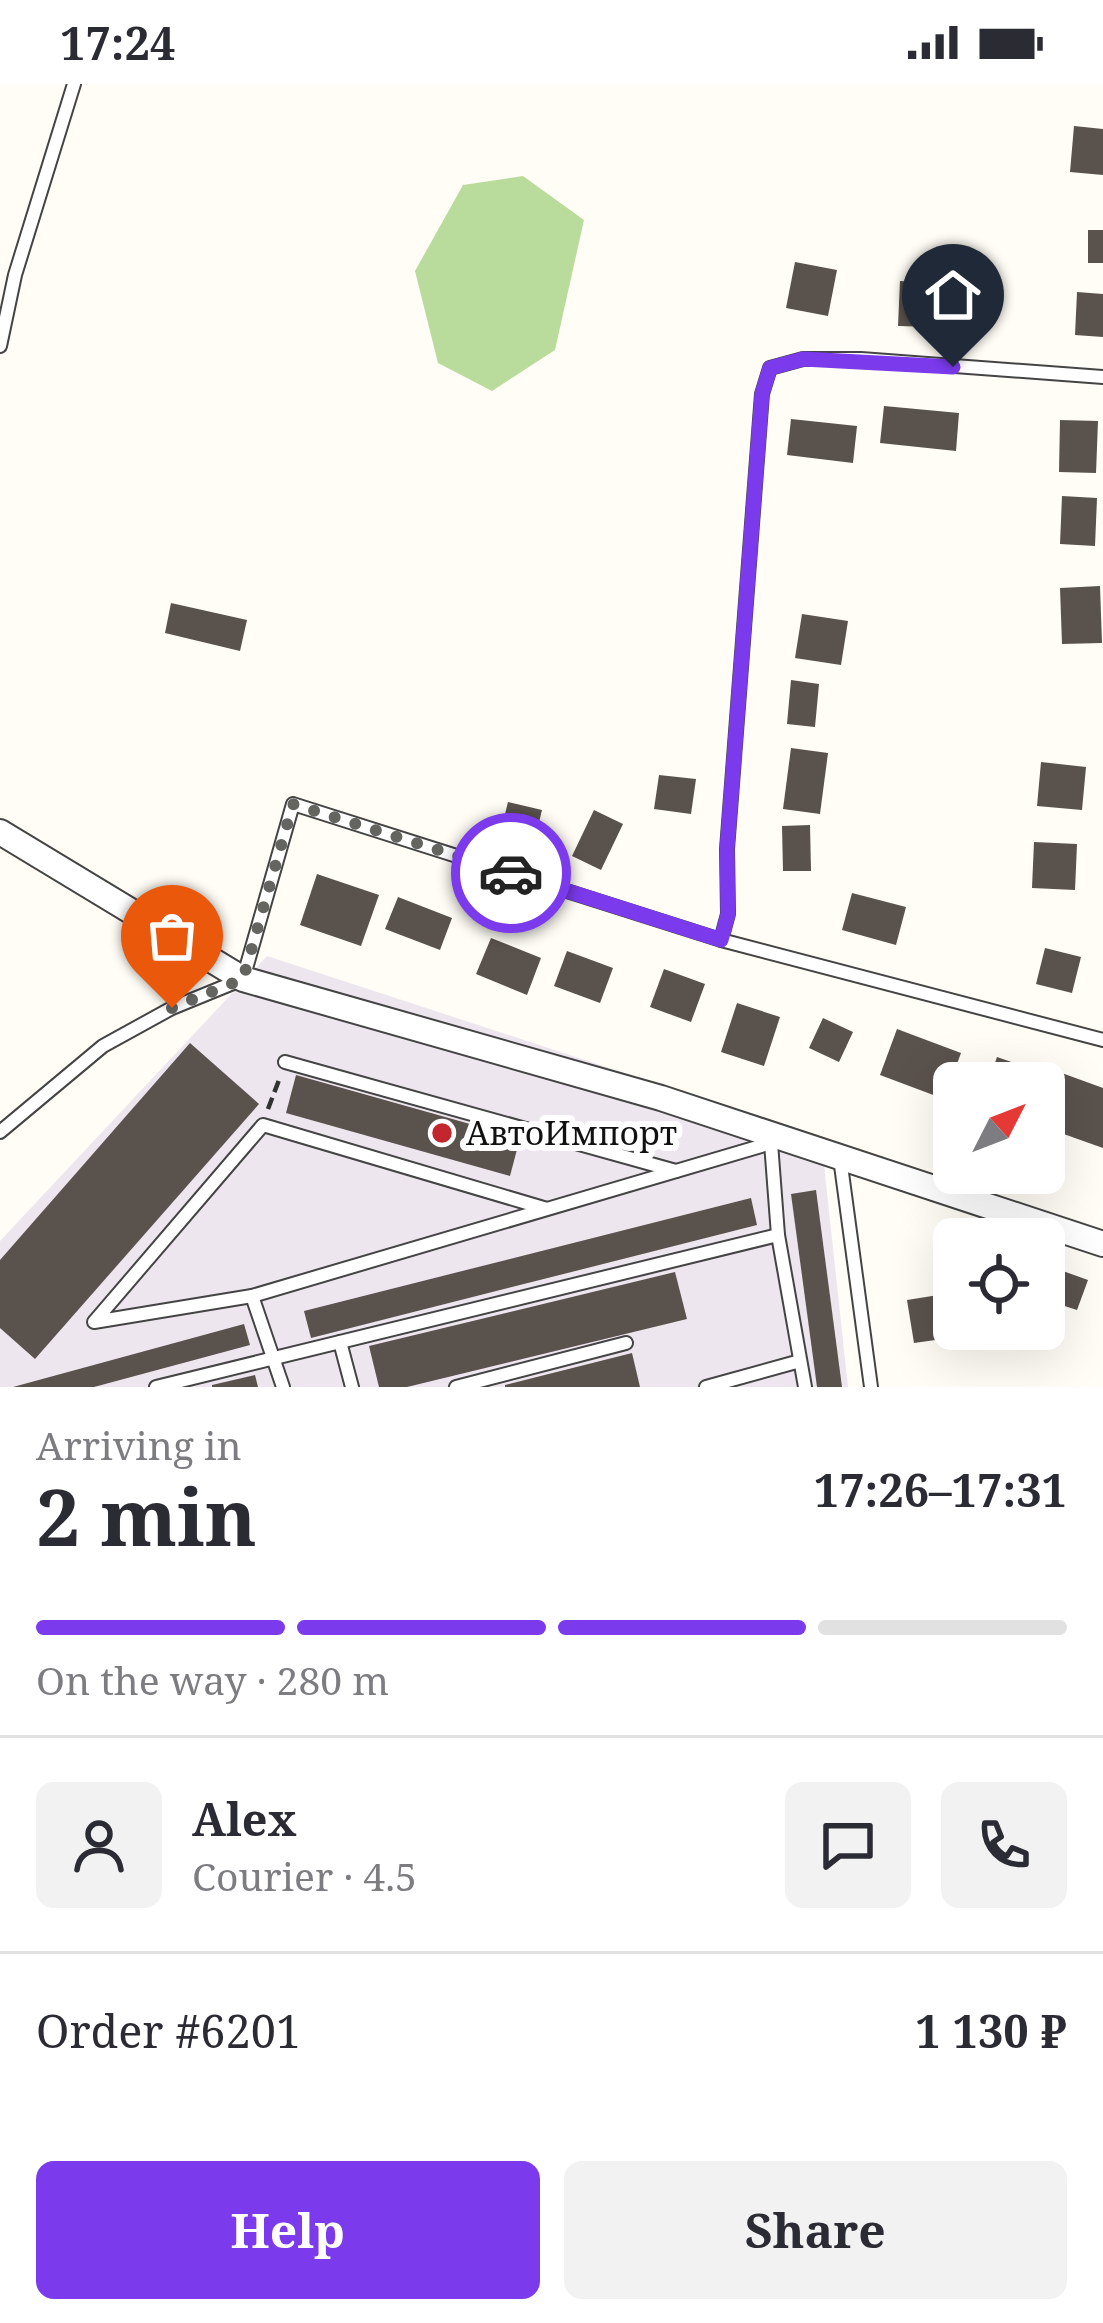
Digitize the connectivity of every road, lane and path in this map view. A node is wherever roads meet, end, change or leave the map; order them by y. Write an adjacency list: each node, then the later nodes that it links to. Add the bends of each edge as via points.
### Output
1 (74, 84): 2 (lane)
2 (0, 346)
3 (1103, 377): 5 (lane, via 861,359 770,368)
4 (0, 832): 6 (street)
5 (721, 940): 6 (lane, via 293,804); 7 (lane)
6 (243, 979): 10 (lane, via 103,1046); 11 (street, via 661,1098)
7 (1103, 1040)
8 (285, 1062): 9 (path); 13 (lane)
9 (262, 1125): 14 (lane); 17 (lane, via 94,1322)
10 (0, 1132)
11 (778, 1141): 12 (street); 13 (lane); 15 (lane)
12 (840, 1157): 16 (street); 28 (lane)
13 (676, 1171): 14 (lane)
14 (547, 1209): 17 (lane)
15 (778, 1234): 18 (lane); 21 (lane)
16 (1103, 1244)
17 (252, 1297): 20 (lane)
18 (340, 1342): 20 (lane); 24 (lane)
19 (626, 1343): 25 (lane)
20 (273, 1358): 22 (lane); 23 (lane)
21 (800, 1361): 26 (lane); 27 (lane)
22 (156, 1387)
23 (283, 1387)
24 (352, 1387)
25 (456, 1387)
26 (706, 1387)
27 (805, 1387)
28 (871, 1387)

